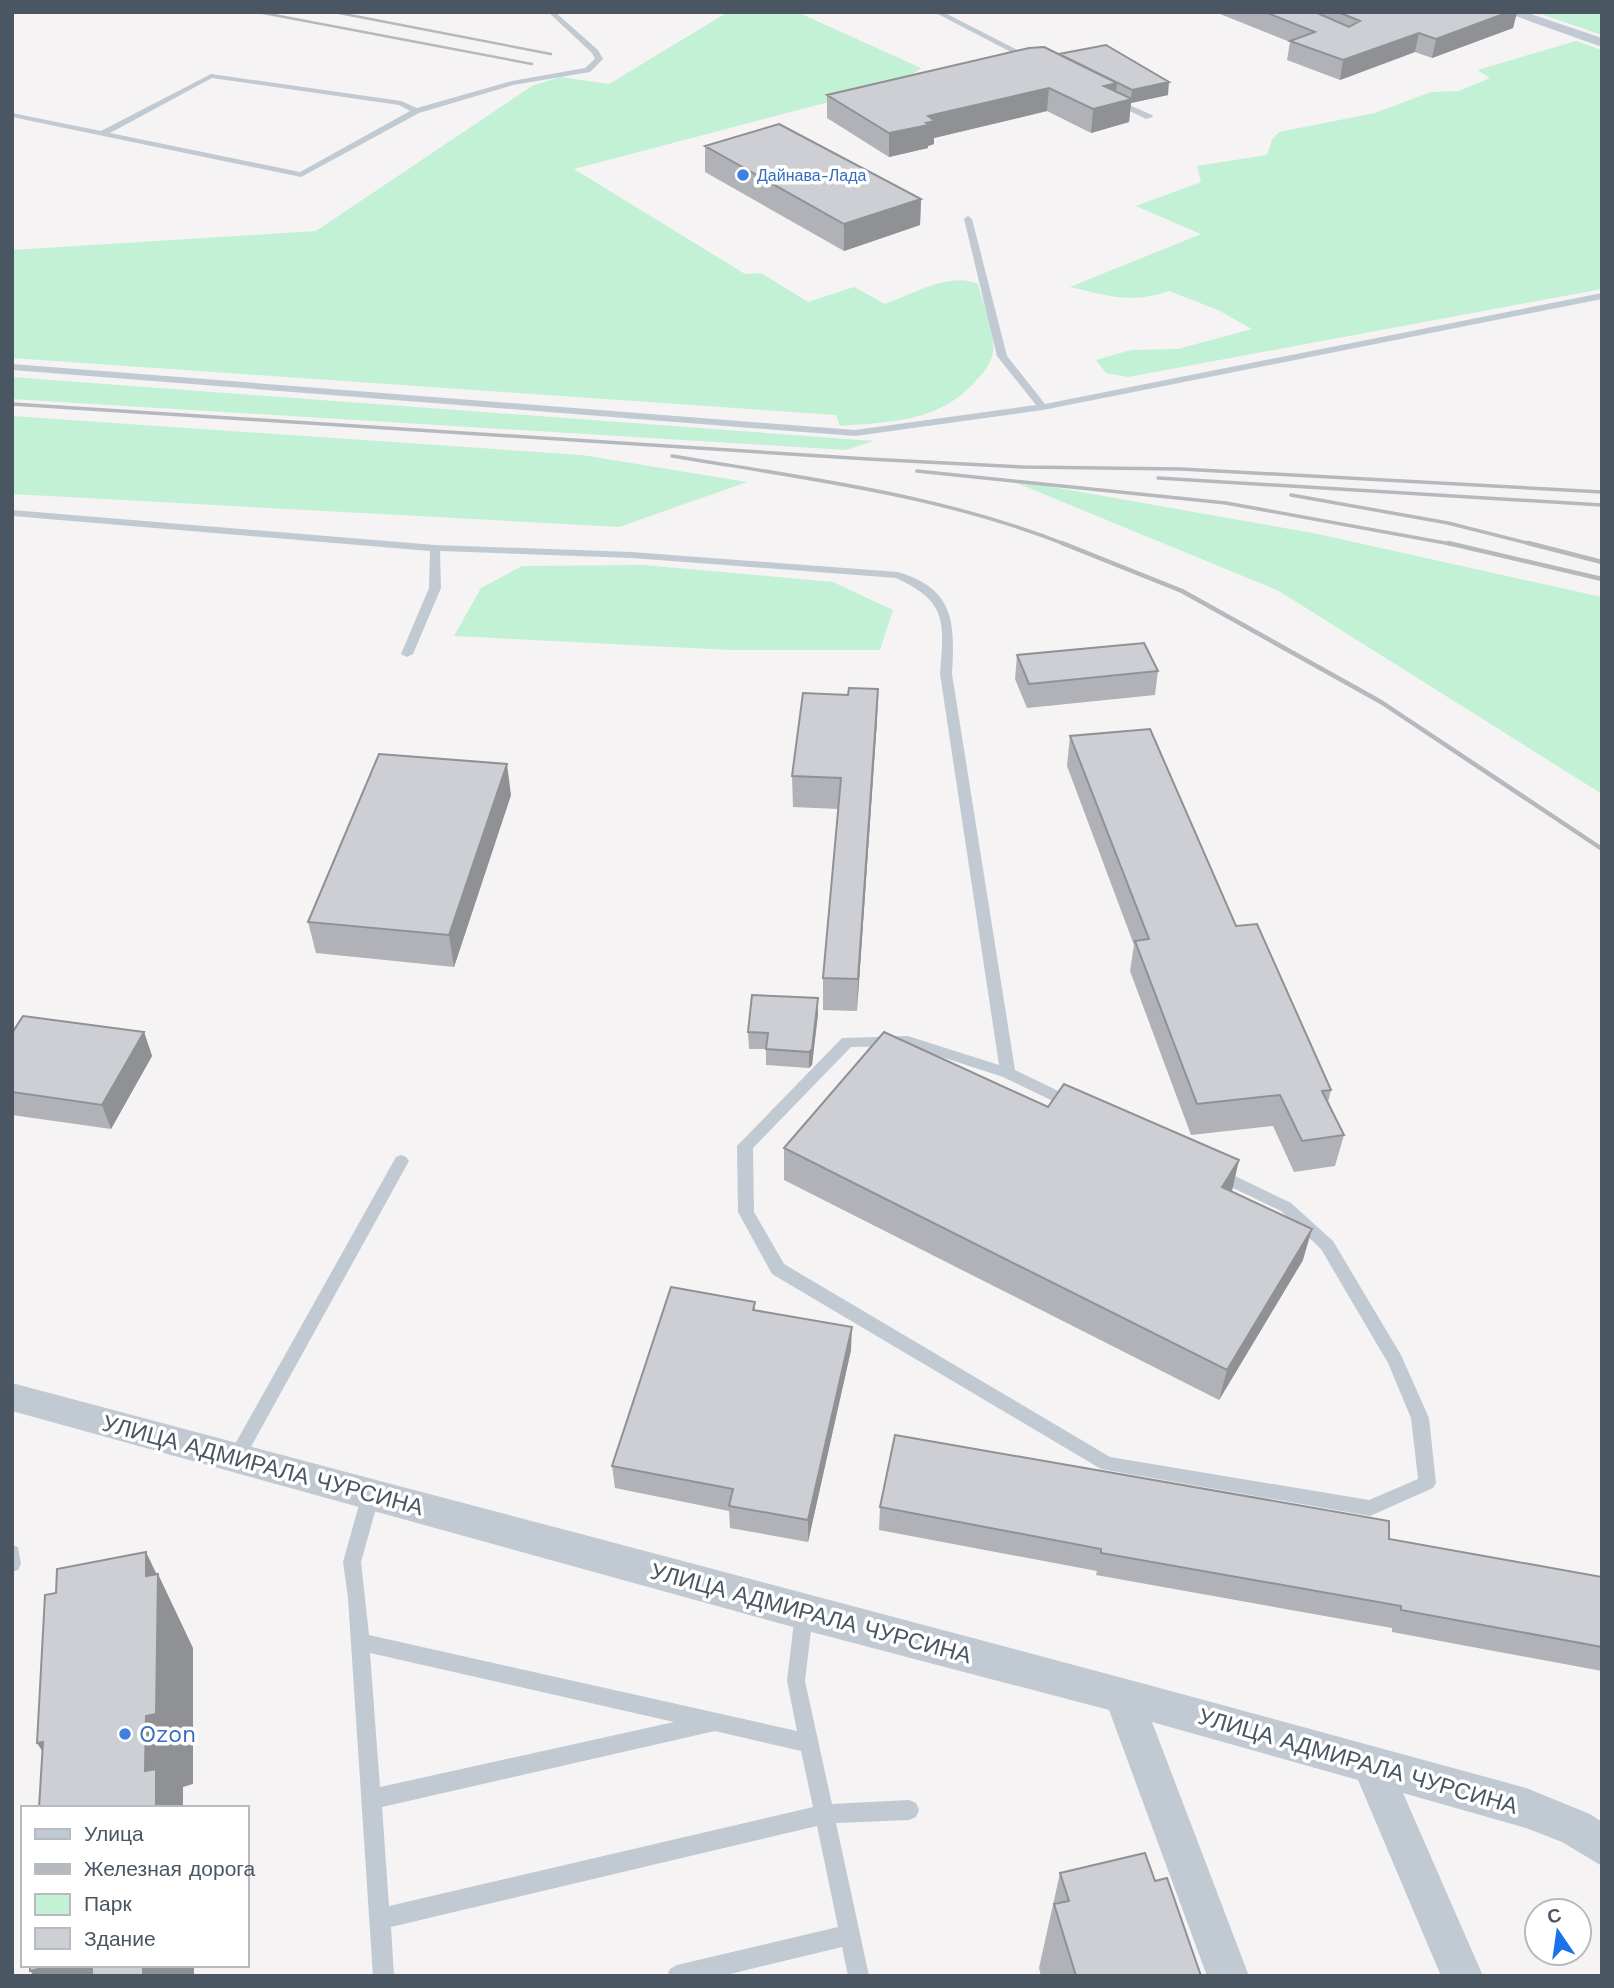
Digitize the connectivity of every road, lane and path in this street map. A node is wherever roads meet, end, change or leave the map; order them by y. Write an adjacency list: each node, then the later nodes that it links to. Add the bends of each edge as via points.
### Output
1 (551, 12): 7 (lane, via 595,52 597,63)
2 (937, 12): 5 (lane)
3 (1511, 12): 4 (street)
4 (1602, 43)
5 (1036, 62)
6 (1111, 99): 9 (lane)
7 (416, 111): 10 (lane, via 401,103 211,76); 10 (lane, via 301,175)
8 (12, 115): 10 (lane)
9 (1149, 117)
10 (102, 134)
11 (968, 219): 14 (lane, via 1002,356)
12 (1602, 296): 14 (lane)
13 (12, 367): 14 (lane, via 855,433)
14 (1043, 407)
15 (12, 513): 16 (lane)
16 (435, 548): 17 (lane, via 435,588); 18 (lane, via 632,555 898,575 927,586 944,607 946,674)
17 (407, 654)
18 (1008, 1073): 18 (lane, via 1286,1208 1327,1245 1395,1360 1420,1418 1427,1483 1370,1508 1107,1464 778,1269 746,1212 745,1146 847,1042 908,1041)
19 (401, 1161): 21 (lane)
20 (12, 1397): 21 (street, УЛИЦА АДМИРАЛА ЧУРСИНА)
21 (236, 1458): 22 (street, УЛИЦА АДМИРАЛА ЧУРСИНА)
22 (371, 1494): 25 (street, УЛИЦА АДМИРАЛА ЧУРСИНА); 26 (lane, via 352,1562)
23 (12, 1553): 24 (lane)
24 (12, 1564)
25 (804, 1613): 27 (street, УЛИЦА АДМИРАЛА ЧУРСИНА); 29 (lane, via 796,1681)
26 (360, 1642): 28 (lane); 31 (lane)
27 (1123, 1695): 30 (street, УЛИЦА АДМИРАЛА ЧУРСИНА); 40 (street)
28 (716, 1722): 29 (lane); 31 (lane)
29 (809, 1743): 33 (lane)
30 (1371, 1764): 34 (street, УЛИЦА АДМИРАЛА ЧУРСИНА, via 1526,1808 1576,1828); 41 (street)
31 (372, 1799): 35 (lane)
32 (909, 1810): 33 (lane)
33 (824, 1814): 35 (lane); 36 (lane)
34 (1602, 1846)
35 (380, 1919): 37 (lane)
36 (850, 1935): 38 (lane); 39 (lane)
37 (384, 1976)
38 (677, 1976)
39 (859, 1976)
40 (1228, 1976)
41 (1462, 1976)

